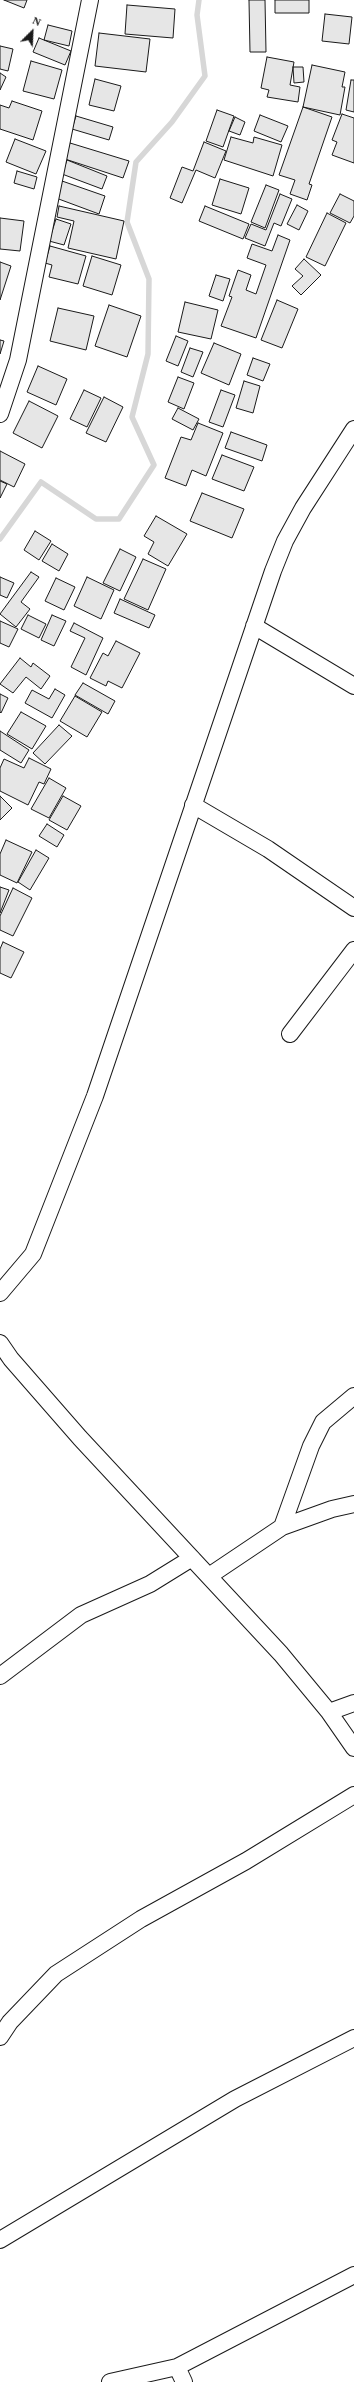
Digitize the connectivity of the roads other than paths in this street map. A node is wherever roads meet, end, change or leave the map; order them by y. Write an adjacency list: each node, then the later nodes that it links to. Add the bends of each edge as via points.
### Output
1 (90, 0): 2 (street, via 18,360)
2 (0, 414)
3 (354, 429): 4 (street, via 285,541)
4 (254, 626): 5 (street); 6 (street)
5 (354, 686)
6 (194, 805): 7 (street, via 268,849); 10 (street, via 95,1096 74,1145 43,1233 33,1254)
7 (354, 908)
8 (354, 950): 9 (street)
9 (290, 1034)
10 (0, 1294)
11 (0, 1343): 15 (street, via 80,1438)
12 (354, 1396): 14 (street, via 323,1422 311,1446)
13 (354, 1504): 14 (street)
14 (282, 1527): 16 (street)
15 (192, 1558): 16 (street); 17 (street, via 150,1584 81,1615)
16 (209, 1576): 19 (street, via 281,1654)
17 (0, 1676)
18 (354, 1703): 19 (street)
19 (329, 1712): 20 (street)
20 (354, 1748)
21 (354, 1795): 22 (street, via 246,1861 141,1919 56,1974 10,2022)
22 (0, 2037)
23 (354, 2038): 24 (street, via 235,2099)
24 (0, 2240)
25 (354, 2275): 26 (street)
26 (177, 2367): 27 (street); 28 (street)
27 (110, 2382)
28 (184, 2382)

